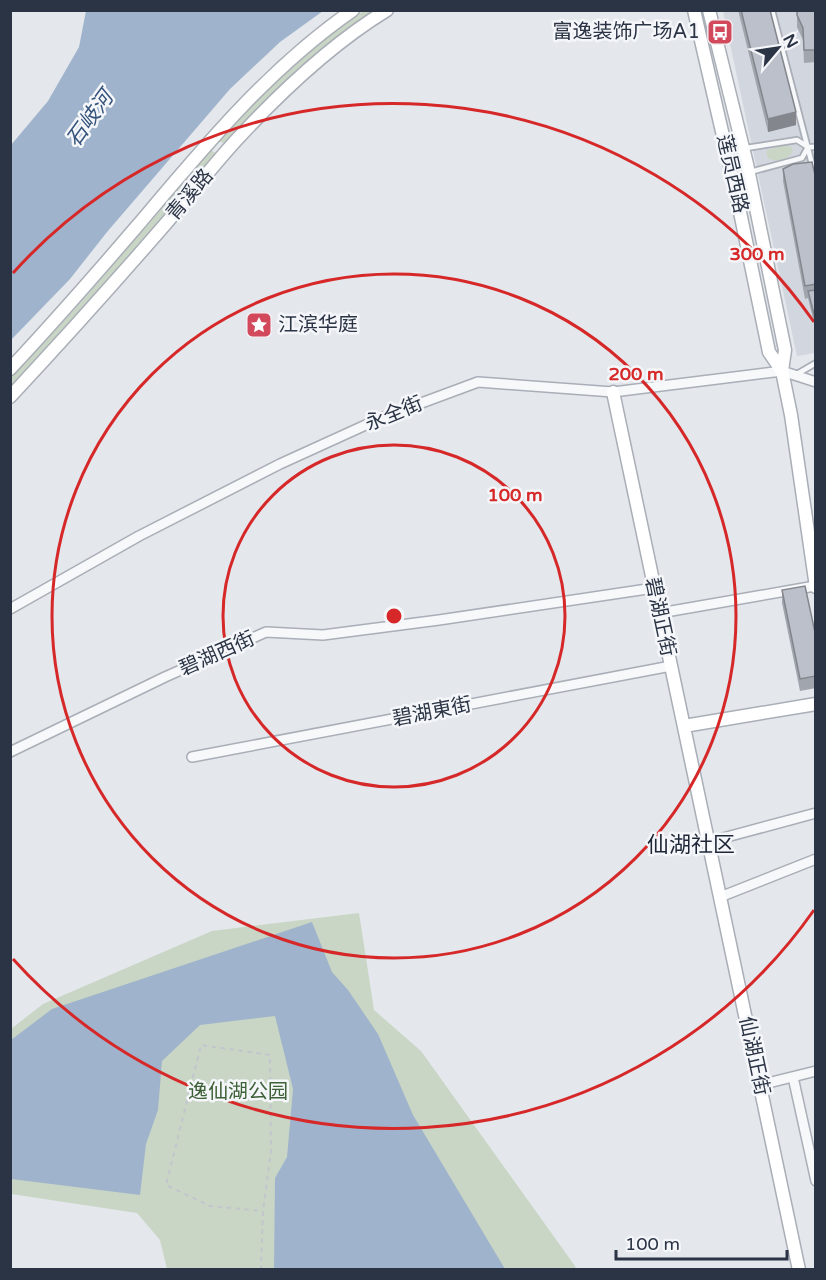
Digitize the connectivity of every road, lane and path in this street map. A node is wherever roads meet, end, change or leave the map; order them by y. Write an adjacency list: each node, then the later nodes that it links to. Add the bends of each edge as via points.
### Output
1 (353, 10): 12 (main road, 青溪路, via 299,53 218,130)
2 (387, 10): 17 (main road, 青溪路, via 327,53 241,135)
3 (694, 10): 13 (main road, 莲员西路, via 769,352)
4 (709, 10): 8 (main road, 莲员西路)
5 (772, 10): 6 (lane)
6 (808, 147): 7 (lane); 8 (lane, via 797,140); 9 (lane); 10 (lane, via 802,158)
7 (816, 147)
8 (744, 148): 10 (main road, 莲员西路)
9 (813, 170)
10 (749, 173): 13 (main road, 莲员西路, via 785,350)
11 (816, 363): 14 (lane)
12 (10, 369)
13 (782, 371): 14 (street, 永全街); 16 (street, 永全街); 18 (main road, 莲员西路)
14 (796, 375): 15 (street, 永全街)
15 (816, 382)
16 (612, 392): 19 (main road, 碧湖正街); 20 (street, 永全街, via 478,382 381,418 280,464 139,536)
17 (10, 397)
18 (815, 587): 21 (street)
19 (654, 588): 21 (main road, 碧湖正街); 25 (street, 碧湖西街, via 323,635 266,632)
20 (10, 609)
21 (660, 613): 22 (main road, 碧湖正街)
22 (671, 666): 24 (main road, 碧湖正街); 26 (street, 碧湖東街)
23 (816, 704): 24 (main road)
24 (684, 726): 28 (main road, 碧湖正街)
25 (10, 752)
26 (192, 757)
27 (816, 813): 28 (street)
28 (708, 842): 30 (main road, 仙湖正街)
29 (816, 859): 30 (street)
30 (720, 897): 33 (main road, 仙湖正街)
31 (816, 1071): 32 (street)
32 (793, 1077): 33 (street); 34 (street)
33 (760, 1085): 37 (main road, 仙湖正街)
34 (816, 1181)
35 (263, 1211): 35 (path, via 271,1151 270,1055 201,1045 166,1185 210,1206); 36 (path)
36 (261, 1269)
37 (799, 1269)

